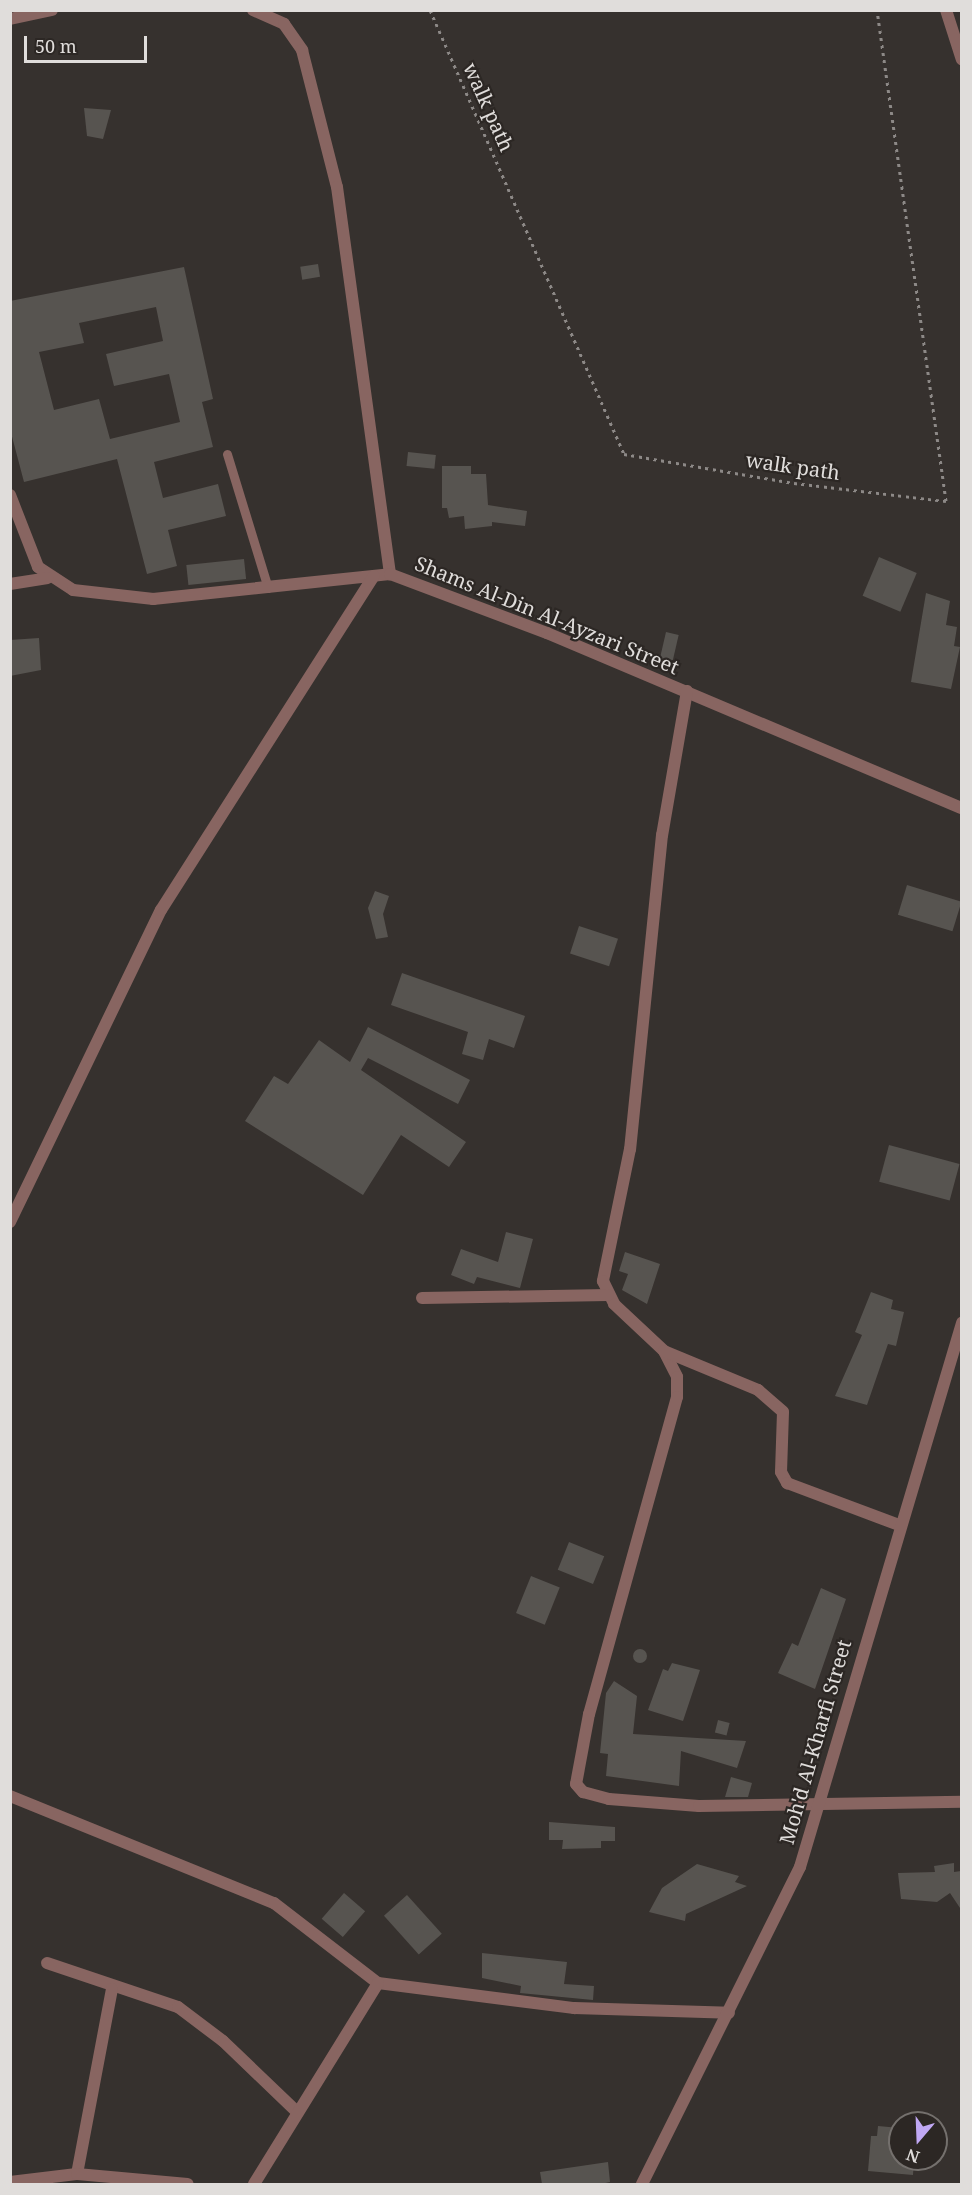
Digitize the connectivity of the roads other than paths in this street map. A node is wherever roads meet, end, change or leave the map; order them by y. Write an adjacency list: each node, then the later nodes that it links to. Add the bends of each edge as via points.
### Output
1 (52, 10): 4 (street)
2 (254, 10): 8 (street, via 284,24 302,50 334,175)
3 (946, 10): 5 (street)
4 (10, 19)
5 (962, 60)
6 (227, 454): 12 (lane)
7 (10, 495): 10 (street, via 32,555)
8 (390, 574): 9 (street, Shams Al-Din Al-Ayzari Street); 13 (street, Shams Al-Din Al-Ayzari Street)
9 (374, 576): 12 (street, Shams Al-Din Al-Ayzari Street); 15 (street, via 161,910)
10 (48, 578): 11 (street); 12 (street, Shams Al-Din Al-Ayzari Street, via 85,594 153,599)
11 (10, 584)
12 (268, 588)
13 (687, 691): 14 (street, Shams Al-Din Al-Ayzari Street); 16 (street, via 662,835 630,1149 604,1264)
14 (962, 808)
15 (10, 1222)
16 (608, 1294): 17 (street); 19 (street)
17 (422, 1298)
18 (962, 1323): 20 (street, Moh'd Al-Kharfi Street)
19 (664, 1351): 20 (street, via 758,1390 783,1412 781,1472 787,1483); 23 (street, via 677,1377 677,1397 589,1714 576,1784 609,1799)
20 (899, 1525): 23 (street, Moh'd Al-Kharfi Street)
21 (10, 1796): 25 (street, via 274,1903)
22 (962, 1802): 23 (street)
23 (821, 1807): 27 (street, Moh'd Al-Kharfi Street, via 775,1924)
24 (47, 1963): 26 (street)
25 (378, 1983): 27 (street, via 574,2008); 28 (street)
26 (112, 1989): 28 (street, via 159,2000 192,2017); 29 (street)
27 (729, 2013): 33 (street, Moh'd Al-Kharfi Street)
28 (296, 2111): 32 (street)
29 (77, 2174): 30 (street); 31 (street)
30 (10, 2182)
31 (188, 2184)
32 (254, 2184)
33 (642, 2184)

